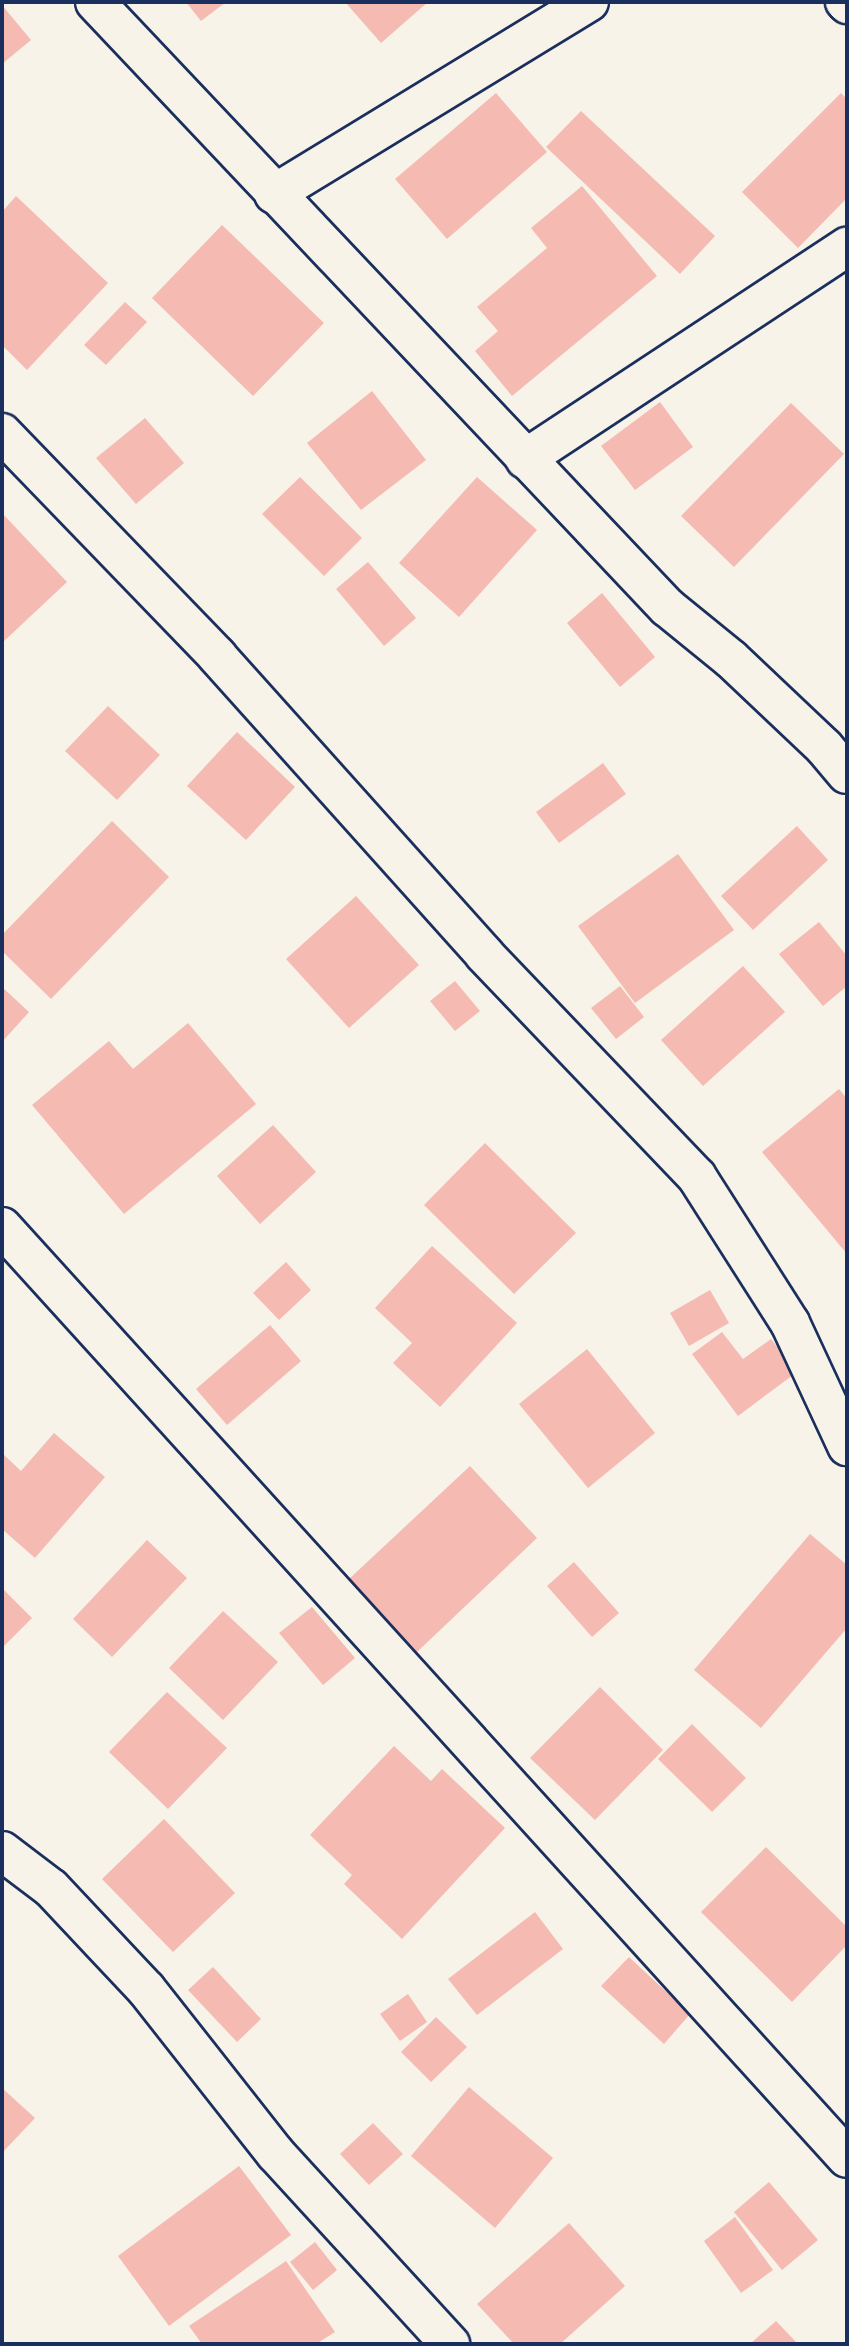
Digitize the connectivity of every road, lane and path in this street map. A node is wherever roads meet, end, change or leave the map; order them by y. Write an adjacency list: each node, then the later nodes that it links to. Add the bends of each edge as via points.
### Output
1 (95, 2): 3 (street)
2 (589, 2): 3 (street)
3 (274, 194): 6 (street)
4 (847, 247): 6 (street)
5 (2, 433): 9 (street, via 217,656 484,954 696,1177 790,1323)
6 (525, 459): 7 (street, via 667,607 740,668)
7 (847, 774)
8 (2, 1227): 11 (street)
9 (847, 1446)
10 (2, 1851): 12 (street, via 51,1888 146,1989 276,2154)
11 (847, 2158)
12 (450, 2344)

